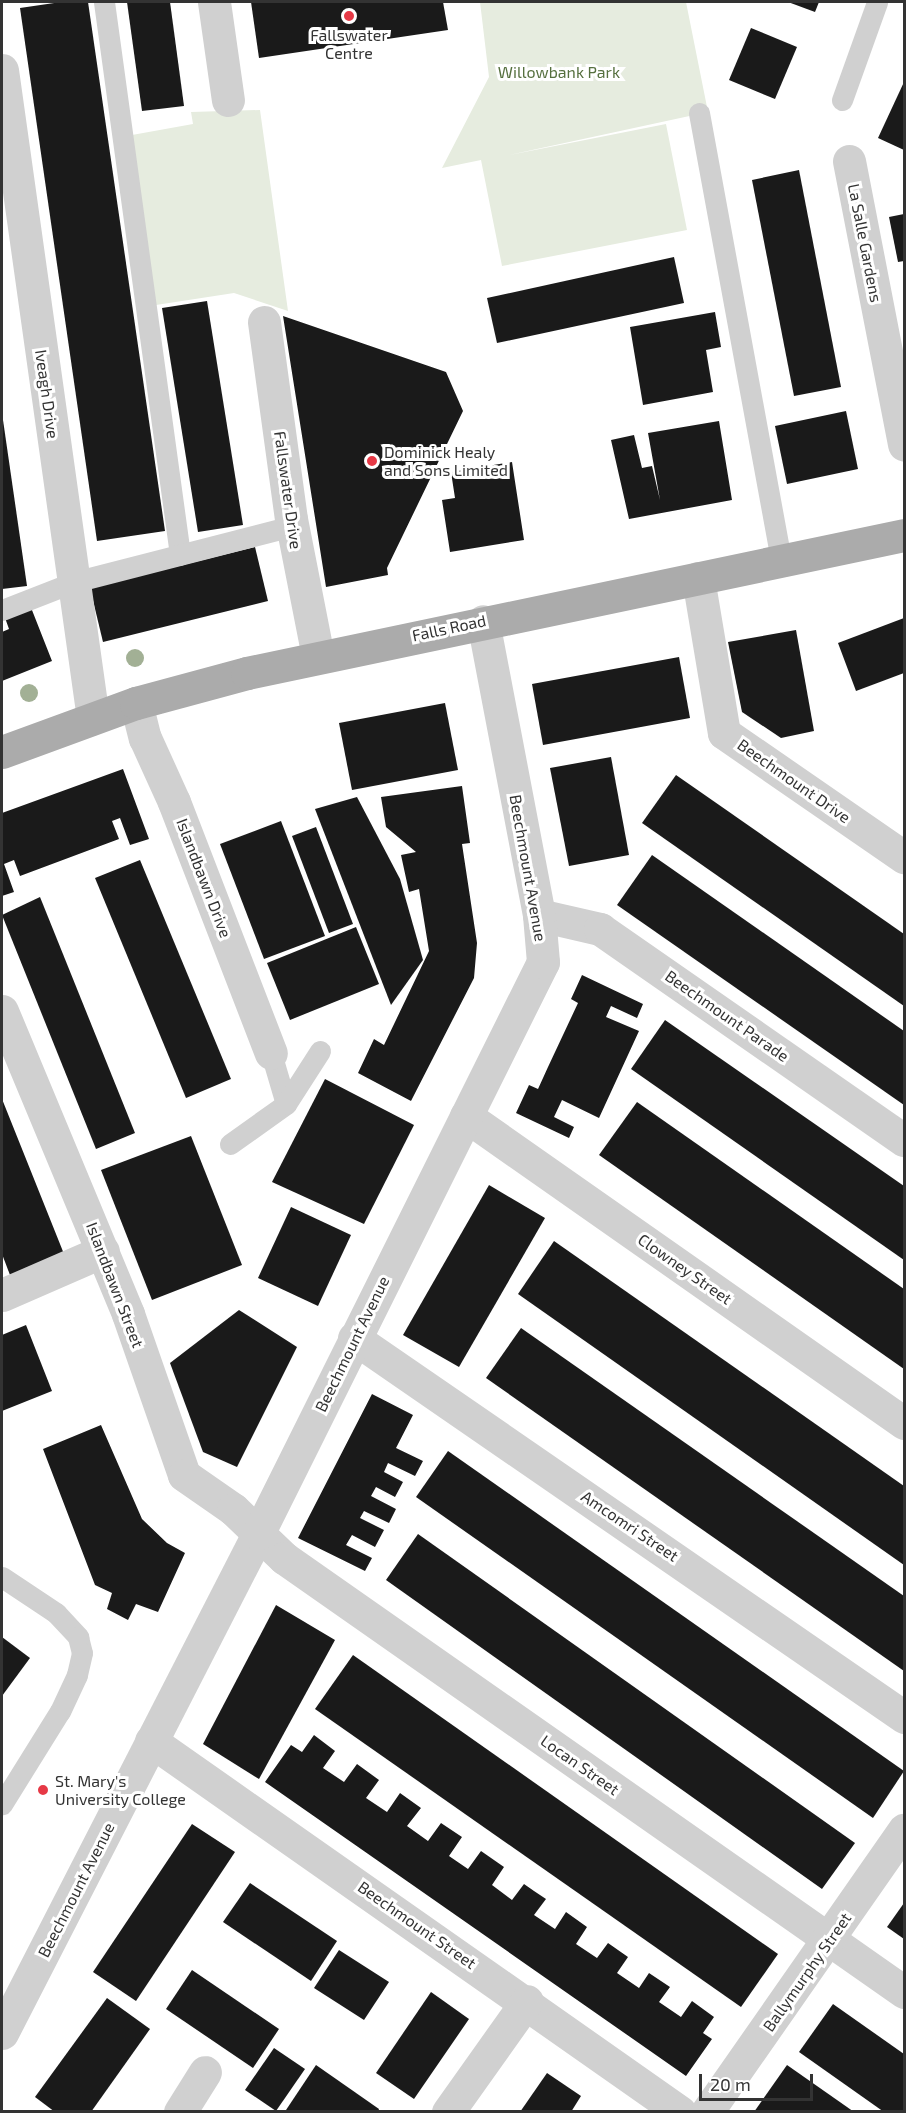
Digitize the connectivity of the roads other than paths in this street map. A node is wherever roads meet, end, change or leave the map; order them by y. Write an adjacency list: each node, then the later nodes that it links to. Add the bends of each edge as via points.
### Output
1 (104, 2): 14 (lane)
2 (214, 2): 5 (street)
3 (877, 2): 6 (lane)
4 (2, 70): 17 (street, Iveagh Drive)
5 (228, 100)
6 (842, 100)
7 (699, 113): 15 (lane)
8 (849, 161): 10 (street, La Salle Gardens)
9 (264, 322): 12 (street, Fallswater Drive)
10 (893, 322): 11 (street, La Salle Gardens)
11 (904, 445)
12 (292, 526): 14 (lane); 20 (street, Fallswater Drive)
13 (904, 535): 15 (main road, Falls Road)
14 (180, 555): 17 (lane)
15 (781, 560): 16 (main road, Falls Road)
16 (698, 578): 19 (main road, Falls Road); 24 (street, Beechmount Drive, via 724,733)
17 (74, 582): 18 (lane); 22 (street, Iveagh Drive)
18 (2, 610)
19 (483, 621): 20 (main road, Falls Road); 25 (street, Beechmount Avenue)
20 (318, 657): 21 (main road, Falls Road)
21 (136, 703): 22 (main road, Falls Road); 28 (street, Islandbawn Drive, via 145,738 174,802)
22 (93, 718): 23 (main road, Falls Road)
23 (2, 752)
24 (904, 857)
25 (539, 915): 30 (street, Beechmount Avenue, via 543,962); 31 (street, Beechmount Parade, via 600,928)
26 (2, 1011): 33 (street, Islandbawn Street)
27 (320, 1051): 29 (lane)
28 (271, 1053): 29 (lane)
29 (286, 1104): 32 (lane)
30 (466, 1116): 35 (street, Beechmount Avenue); 36 (street, Clowney Street)
31 (904, 1140)
32 (230, 1144)
33 (103, 1251): 34 (street); 37 (street, Islandbawn Street, via 184,1475 233,1509)
34 (2, 1295)
35 (354, 1338): 37 (street, Beechmount Avenue); 39 (street, Amcomri Street)
36 (904, 1423)
37 (258, 1534): 40 (street, Beechmount Avenue); 43 (street, Locan Street, via 284,1558)
38 (2, 1577): 41 (lane, via 56,1613 78,1637 82,1653 77,1675 60,1711)
39 (904, 1717)
40 (151, 1741): 44 (street, Beechmount Avenue); 46 (street, Beechmount Street)
41 (2, 1804)
42 (904, 1830): 43 (street, Ballymurphy Street)
43 (830, 1939): 45 (street, Locan Street); 52 (street, Ballymurphy Street)
44 (12, 1992): 47 (street, Beechmount Avenue)
45 (904, 1992)
46 (527, 2001): 50 (street); 51 (street, Beechmount Street)
47 (2, 2033)
48 (205, 2072): 49 (street)
49 (185, 2110)
50 (448, 2112)
51 (680, 2112)
52 (707, 2112)

